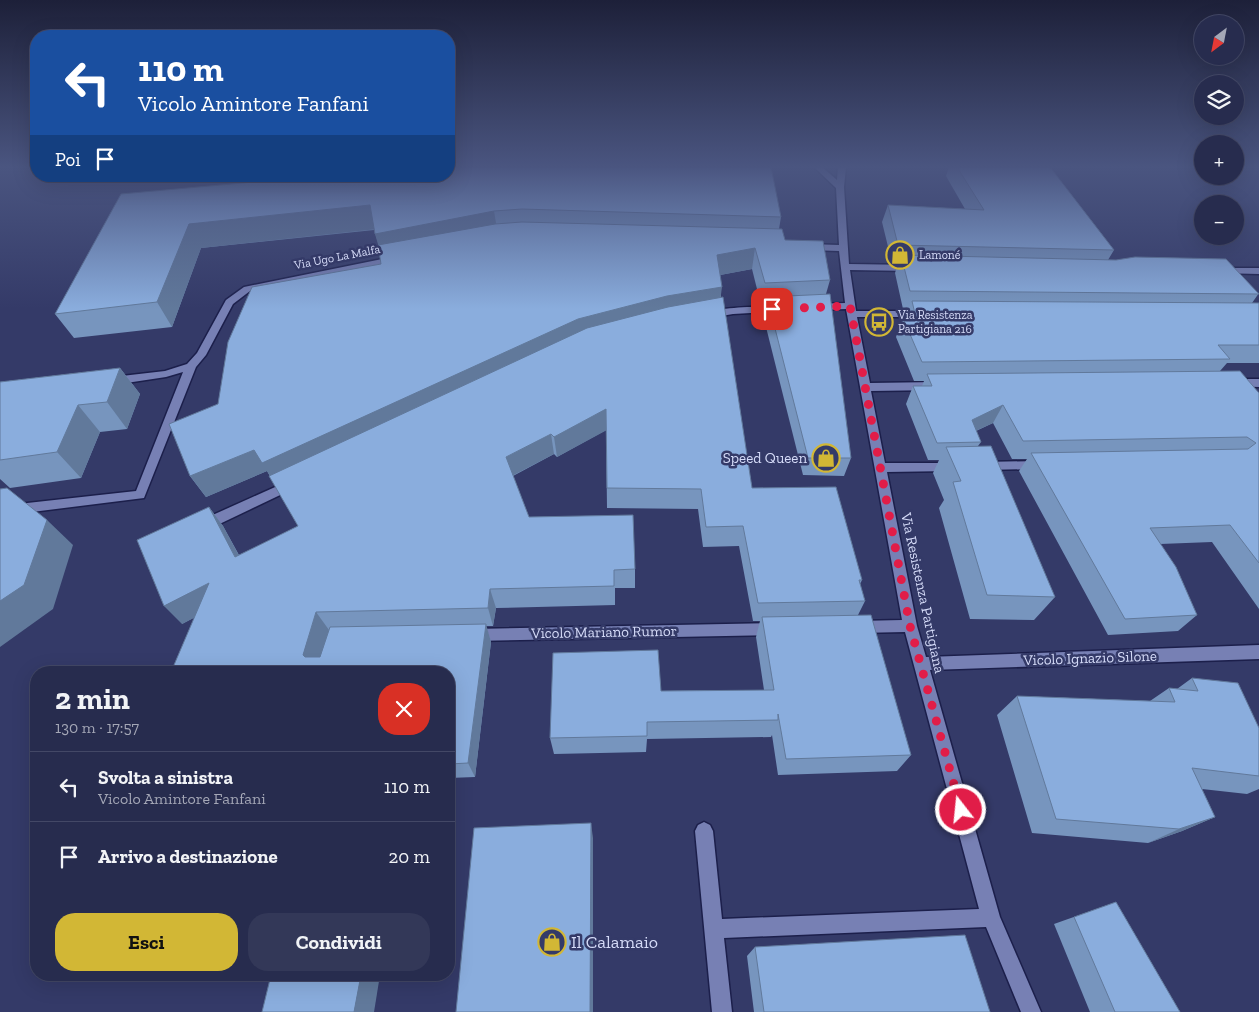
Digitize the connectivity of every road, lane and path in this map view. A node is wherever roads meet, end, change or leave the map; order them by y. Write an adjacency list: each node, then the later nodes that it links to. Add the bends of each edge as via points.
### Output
1 (841, 214): 3 (street, Via Resistenza Partigiana)
2 (793, 247): 3 (street)
3 (842, 248): 5 (street, Via Resistenza Partigiana)
4 (402, 258): 12 (street, Via Ugo La Malfa, via 247,289 229,302 201,355)
5 (845, 266): 6 (street); 9 (street, Via Resistenza Partigiana)
6 (925, 269)
7 (1212, 270): 8 (street)
8 (1259, 271)
9 (851, 310): 10 (street); 11 (street, via 733,311); 17 (street, Via Resistenza Partigiana)
10 (931, 314)
11 (695, 318)
12 (191, 366): 13 (street, via 166,374); 21 (street, Via Ugo La Malfa, via 140,495)
13 (98, 382)
14 (1220, 383): 15 (street)
15 (1259, 383)
16 (954, 386): 17 (street)
17 (865, 387): 19 (street, Via Resistenza Partigiana)
18 (1050, 465): 19 (street)
19 (881, 468): 23 (street, Via Resistenza Partigiana)
20 (308, 476): 22 (street)
21 (0, 511)
22 (192, 532)
23 (910, 626): 24 (street); 28 (street, Via Resistenza Partigiana)
24 (841, 627)
25 (791, 628): 26 (street, Vicolo Mariano Rumor)
26 (463, 635)
27 (1259, 652): 28 (street, Vicolo Ignazio Silone)
28 (920, 664): 30 (street, Via Resistenza Partigiana)
29 (704, 831): 31 (street)
30 (991, 918): 31 (street); 33 (street, Via Resistenza Partigiana)
31 (714, 929): 32 (street)
32 (722, 1012)
33 (1031, 1012)

